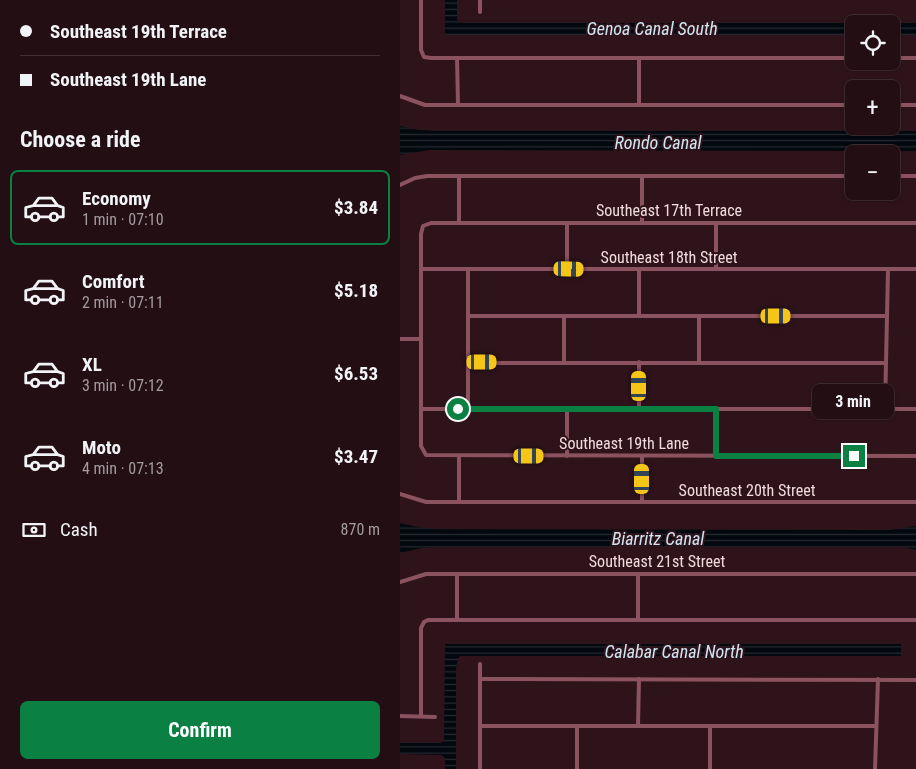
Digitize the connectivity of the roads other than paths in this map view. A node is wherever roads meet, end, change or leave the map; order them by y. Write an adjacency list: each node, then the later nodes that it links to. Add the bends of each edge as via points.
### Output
1 (421, 0): 4 (street, via 421,50 424,56)
2 (480, 0): 3 (street)
3 (480, 12)
4 (457, 58): 5 (street); 10 (street)
5 (639, 58): 6 (street); 11 (street)
6 (845, 58)
7 (900, 58): 8 (street)
8 (916, 58)
9 (400, 96): 10 (street, via 420,104)
10 (458, 104): 11 (street)
11 (639, 105): 12 (street)
12 (845, 105)
13 (900, 105): 14 (street)
14 (916, 105)
15 (459, 176): 16 (street); 20 (street, via 421,177); 21 (street)
16 (642, 176): 17 (street); 23 (street)
17 (845, 176)
18 (900, 176): 19 (street)
19 (916, 176)
20 (400, 185)
21 (459, 222): 22 (street, Southeast 17th Terrace); 26 (street, Southeast 17th Terrace, via 423,226)
22 (567, 223): 23 (street, Southeast 17th Terrace); 27 (street)
23 (642, 223): 24 (street, Southeast 17th Terrace)
24 (716, 223): 25 (street, Southeast 17th Terrace); 29 (street)
25 (916, 223)
26 (422, 269): 30 (street, Southeast 18th Street); 39 (street)
27 (568, 269): 28 (street, Southeast 18th Street); 30 (street, Southeast 18th Street)
28 (639, 269): 29 (street, Southeast 18th Street); 35 (street)
29 (716, 269): 31 (street, Southeast 18th Street)
30 (468, 270): 33 (street)
31 (888, 270): 32 (street, Southeast 18th Street); 37 (street)
32 (916, 270)
33 (468, 316): 34 (street); 40 (street)
34 (564, 316): 35 (street); 41 (street)
35 (639, 316): 36 (street)
36 (699, 316): 37 (street); 43 (street)
37 (887, 316): 44 (street)
38 (400, 339): 39 (street)
39 (421, 339): 45 (street)
40 (468, 362): 41 (street); 46 (street)
41 (564, 362): 42 (street)
42 (639, 362): 43 (street); 48 (street)
43 (699, 362): 44 (street)
44 (886, 363): 50 (street)
45 (422, 409): 46 (street); 52 (street, Southeast 19th Lane, via 424,453 428,456)
46 (468, 409): 47 (street)
47 (567, 409): 48 (street); 53 (street)
48 (639, 409): 49 (street)
49 (716, 409): 50 (street); 55 (street)
50 (885, 409): 51 (street)
51 (916, 409)
52 (459, 456): 53 (street, Southeast 19th Lane); 58 (street)
53 (567, 456): 54 (street, Southeast 19th Lane)
54 (642, 456): 55 (street, Southeast 19th Lane); 59 (street)
55 (716, 456): 56 (street, Southeast 19th Lane)
56 (916, 456)
57 (400, 494): 58 (street, Southeast 20th Street, via 422,502)
58 (459, 502): 59 (street, Southeast 20th Street)
59 (642, 502): 60 (street, Southeast 20th Street)
60 (916, 502)
61 (457, 574): 62 (street, Southeast 21st Street); 64 (street, Southeast 21st Street, via 423,574); 65 (street)
62 (638, 574): 63 (street, Southeast 21st Street); 66 (street)
63 (916, 574)
64 (400, 582)
65 (457, 620): 66 (street); 74 (street, via 424,622)
66 (638, 620): 67 (street)
67 (916, 620)
68 (480, 664): 69 (street)
69 (480, 679): 71 (street); 76 (street)
70 (878, 679): 71 (street); 72 (street); 80 (street)
71 (639, 680): 78 (street)
72 (916, 680)
73 (400, 716): 74 (street)
74 (421, 716): 75 (street)
75 (435, 716)
76 (480, 726): 77 (street); 81 (street)
77 (577, 726): 78 (street); 82 (street)
78 (638, 726): 79 (street)
79 (710, 726): 80 (street); 83 (street)
80 (876, 726): 84 (street)
81 (480, 769)
82 (576, 769)
83 (710, 769)
84 (875, 769)

